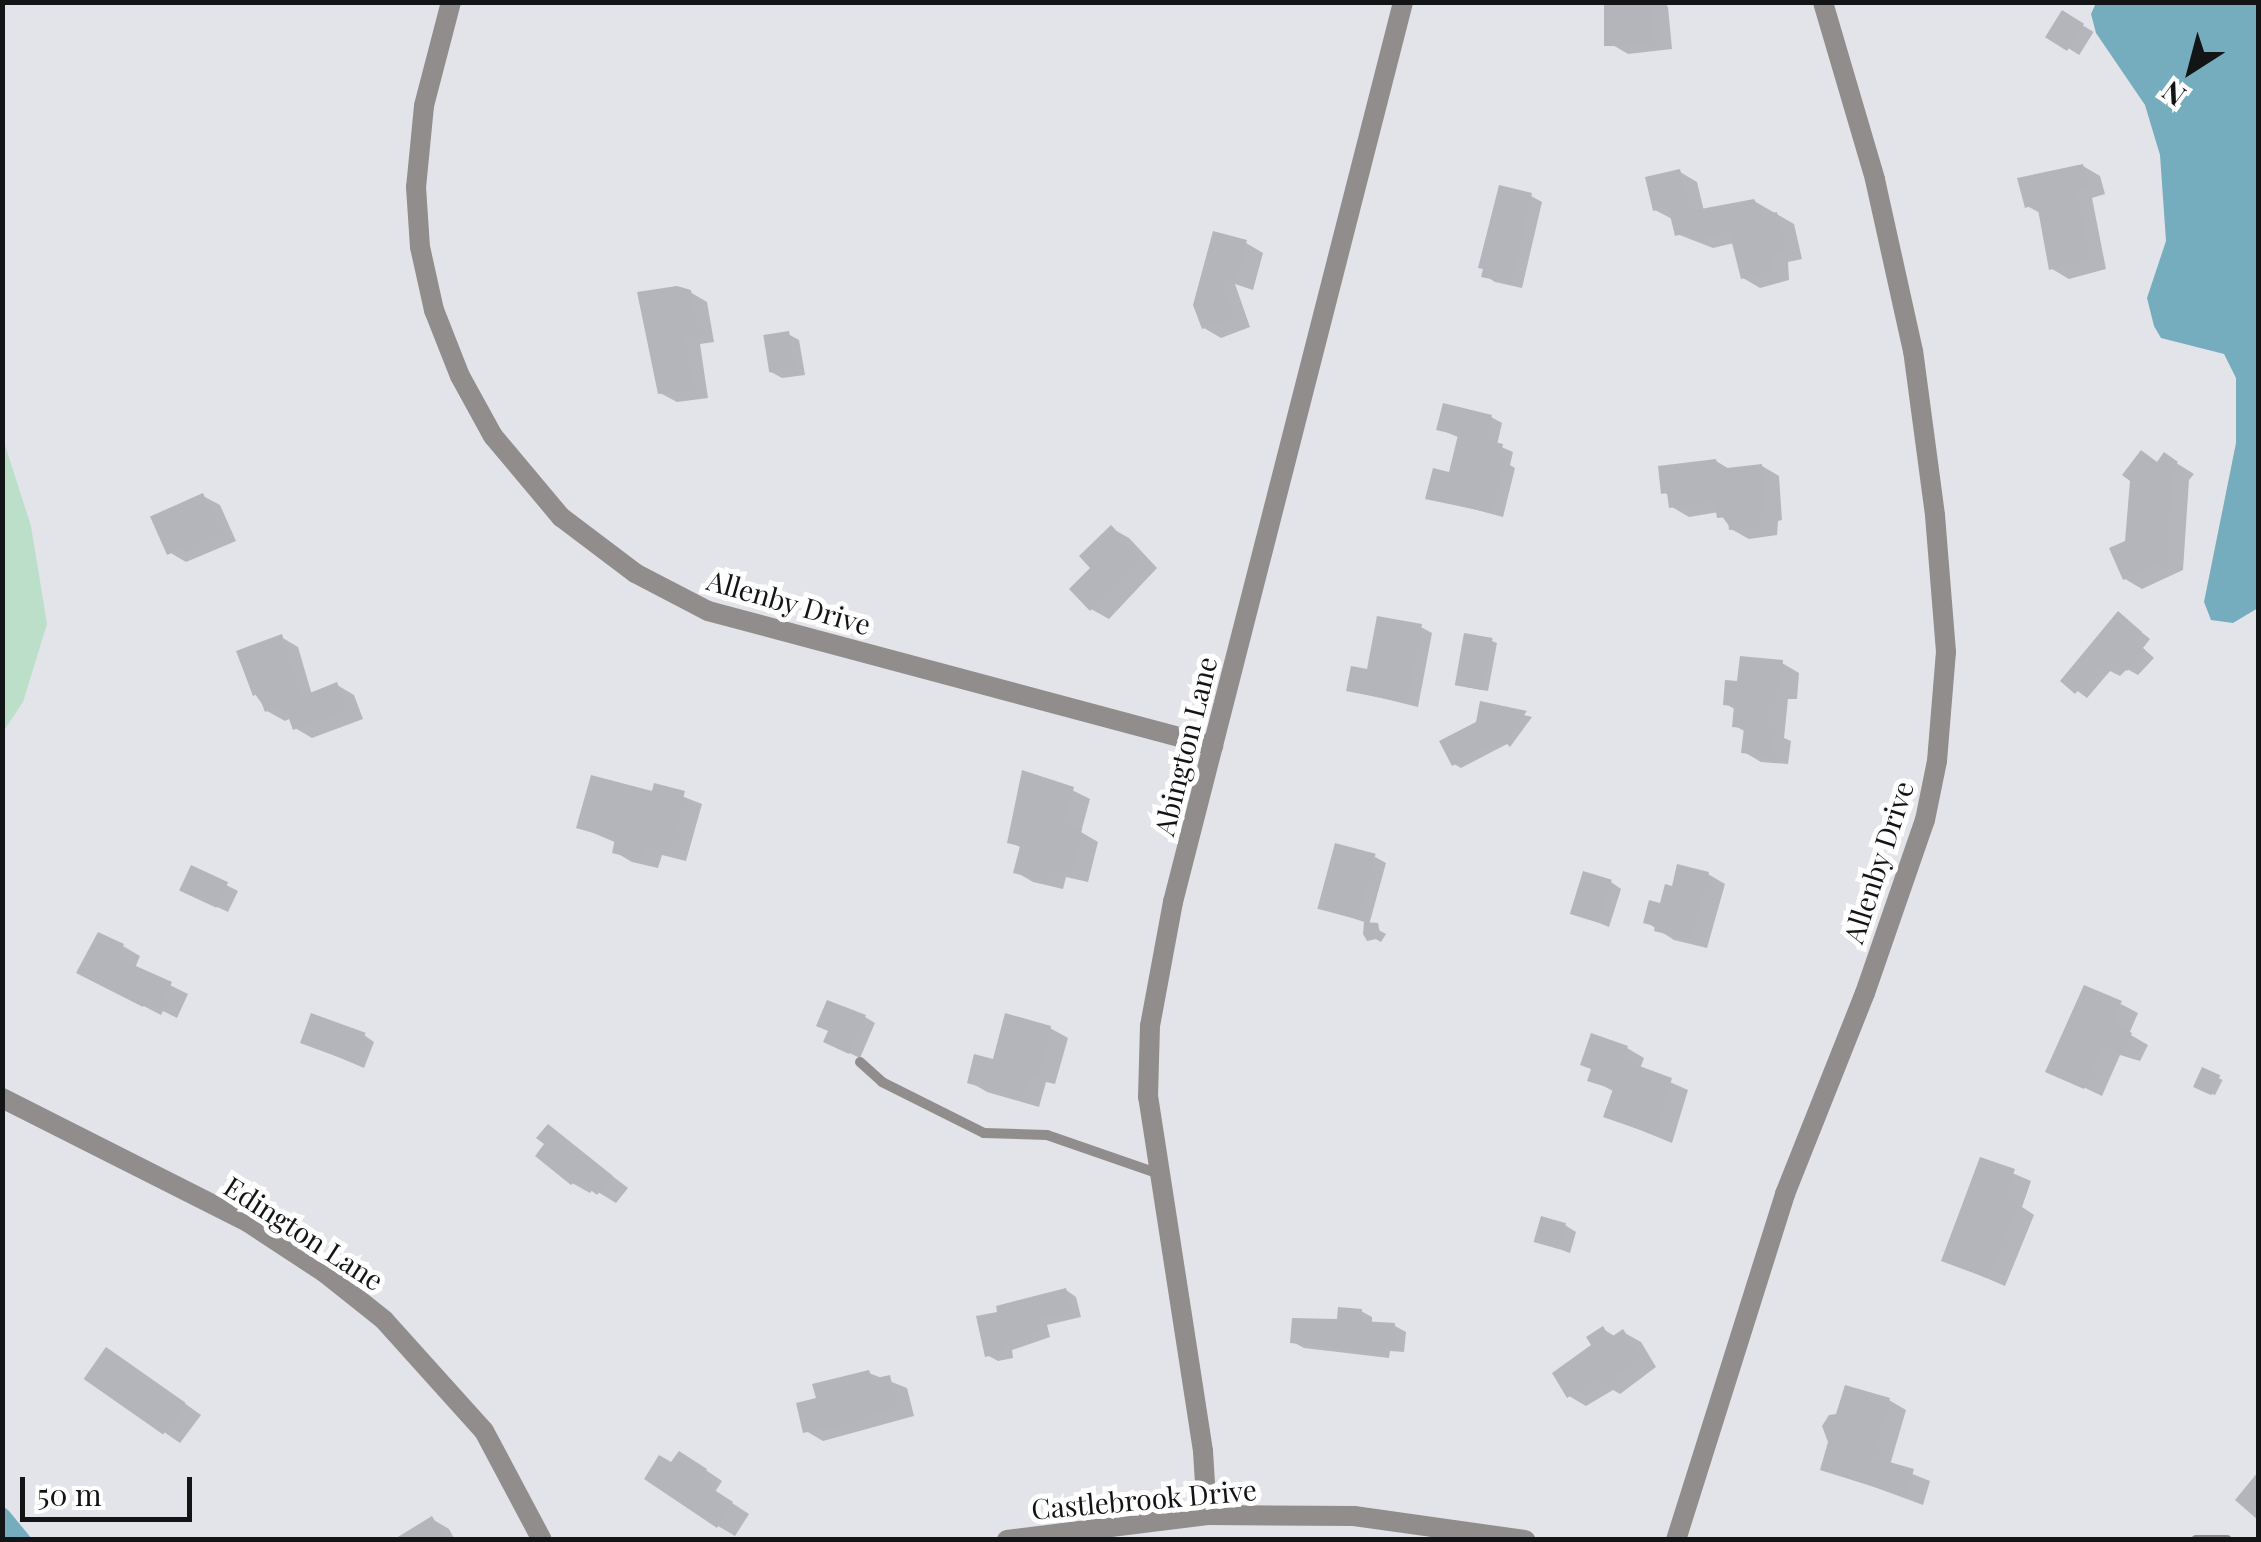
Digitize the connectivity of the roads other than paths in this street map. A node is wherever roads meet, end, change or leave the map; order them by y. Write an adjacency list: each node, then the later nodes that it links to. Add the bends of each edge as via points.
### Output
1 (450, 2): 4 (street, Allenby Drive, via 424,106 416,187 420,246 434,310 460,376 493,436 561,518 635,573 708,611)
2 (1404, 2): 4 (street, Abington Lane)
3 (1823, 2): 12 (street, Allenby Drive, via 1875,179 1913,351 1946,652 1937,761 1919,838 1785,1194)
4 (1213, 746): 7 (street, Abington Lane, via 1150,1026 1148,1097)
5 (860, 1062): 7 (lane, via 882,1082 984,1132 1047,1136)
6 (2, 1098): 10 (street, Edington Lane, via 249,1223 384,1320 484,1431)
7 (1157, 1173): 8 (street, Abington Lane, via 1203,1451)
8 (1207, 1515): 9 (street, Castlebrook Drive, via 1354,1516); 11 (street, Castlebrook Drive)
9 (1523, 1539)
10 (542, 1540)
11 (1006, 1540)
12 (1676, 1540)
13 (2196, 1540): 14 (lane)
14 (2227, 1540)

